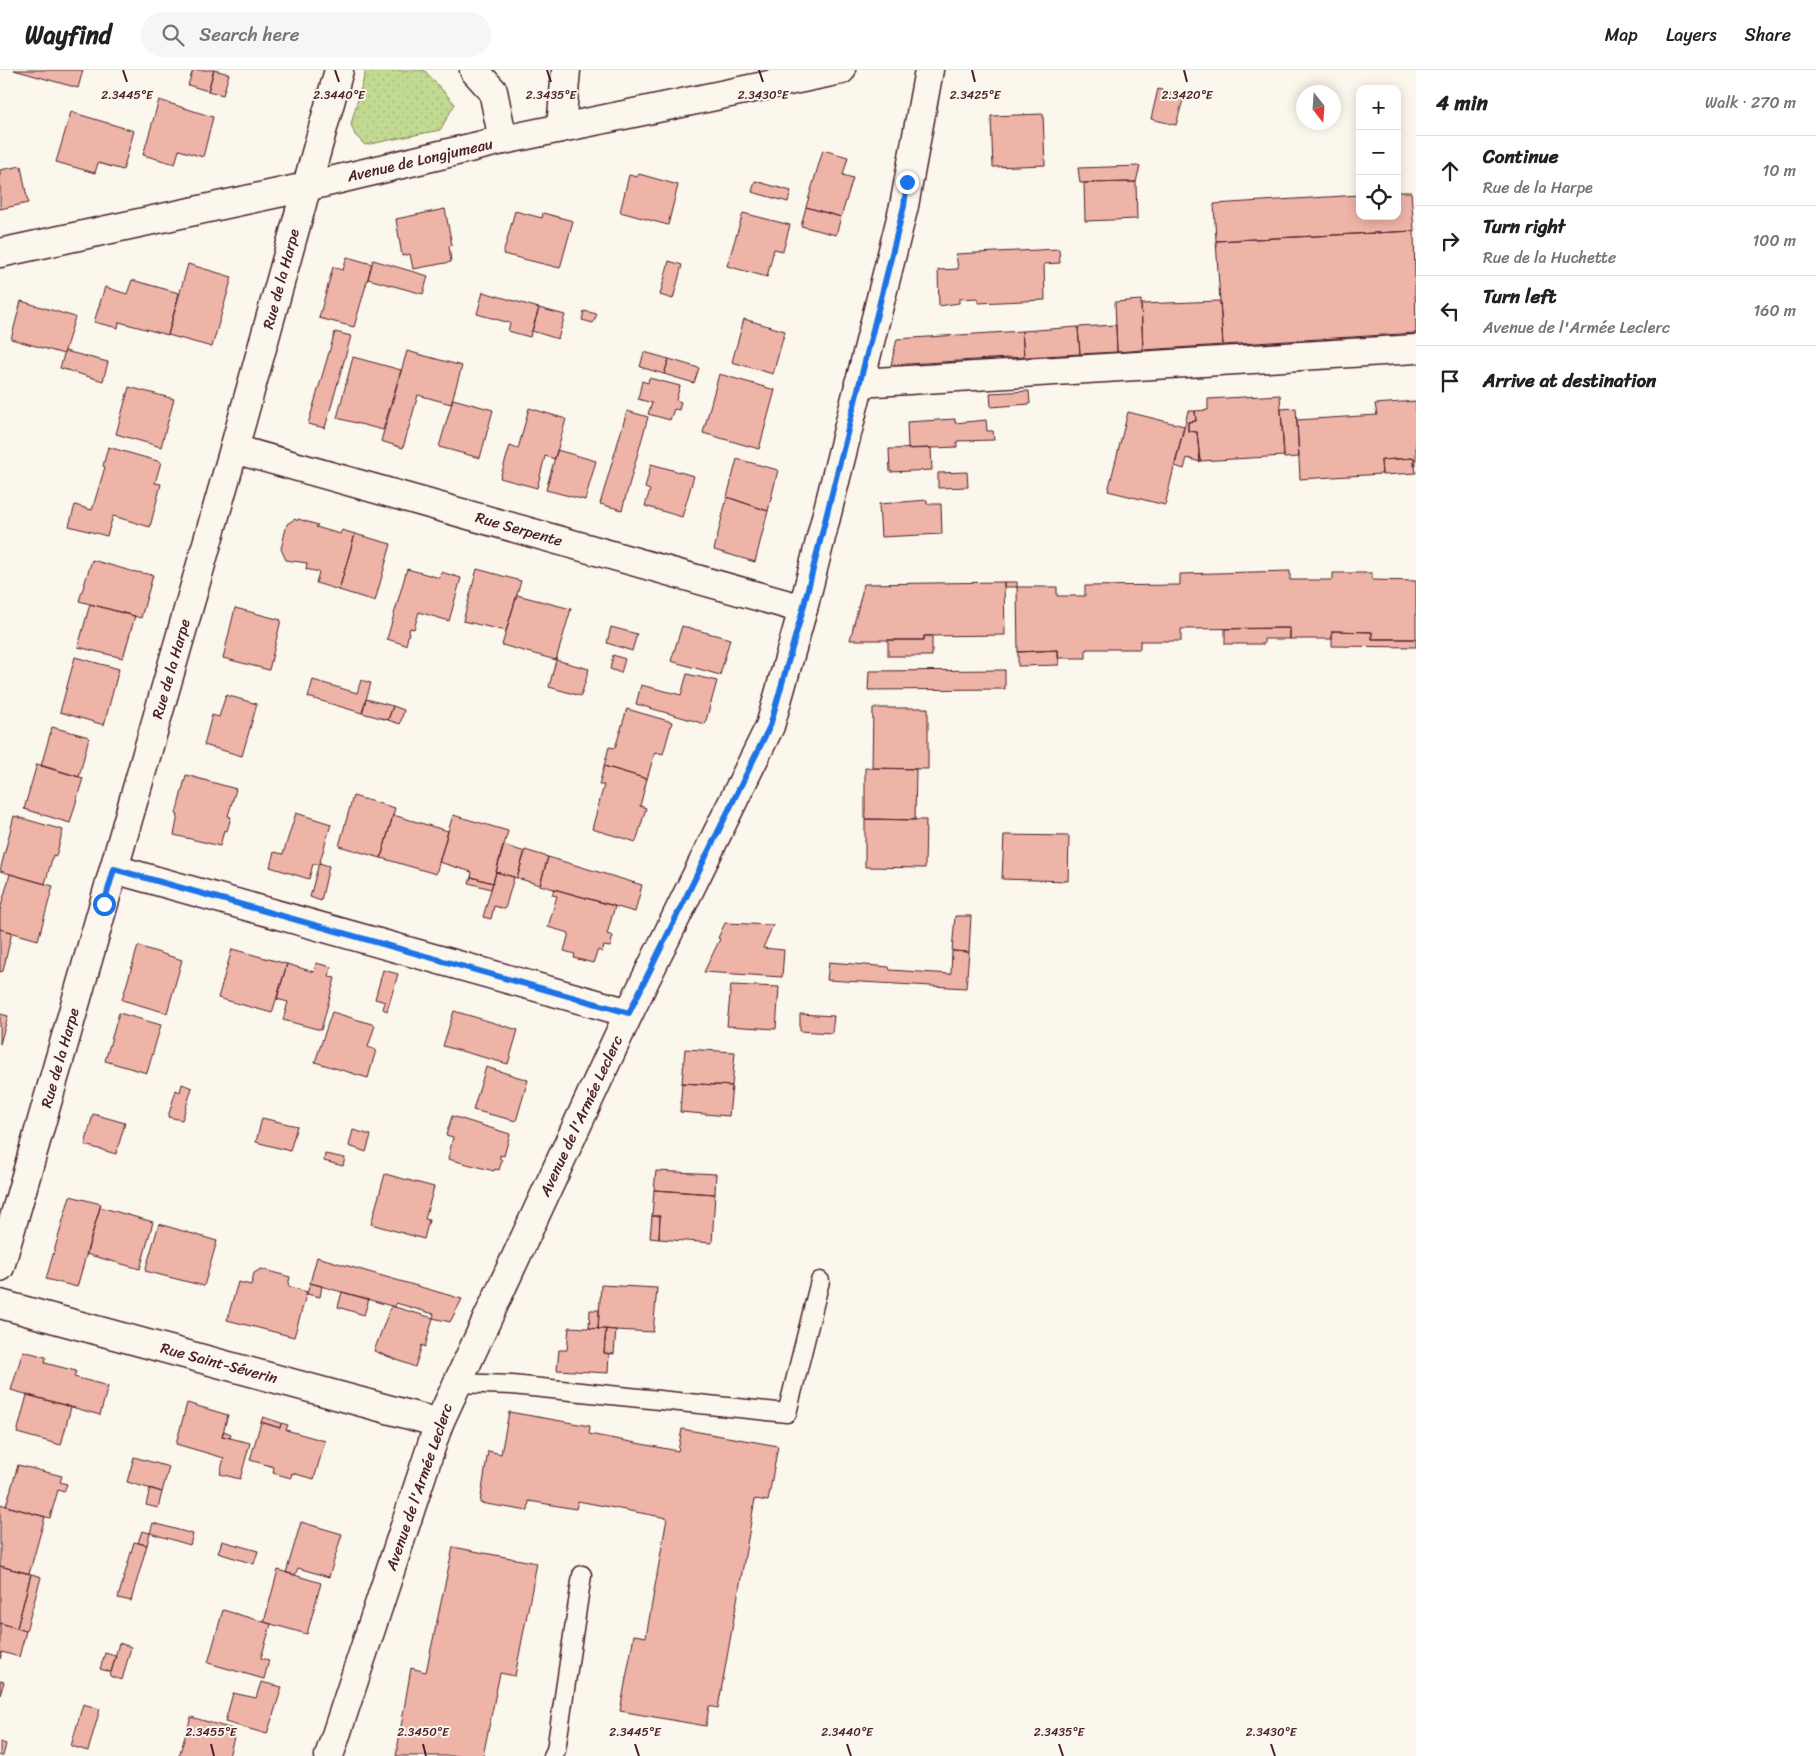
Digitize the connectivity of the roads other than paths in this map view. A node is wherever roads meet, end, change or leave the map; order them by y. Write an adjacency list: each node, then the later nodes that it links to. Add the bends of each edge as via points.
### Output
1 (339, 70): 8 (street, Rue de la Harpe)
2 (474, 70): 7 (street, via 494,91)
3 (566, 70): 6 (street)
4 (841, 70): 6 (street, Avenue de Longjumeau)
5 (929, 70): 11 (street, Avenue de l'Armée Leclerc, via 904,206)
6 (561, 128): 7 (street, Avenue de Longjumeau)
7 (503, 140): 8 (street, Avenue de Longjumeau)
8 (306, 186): 9 (street, Avenue de Longjumeau); 12 (street, Rue de la Harpe)
9 (0, 253)
10 (1416, 349): 11 (street)
11 (859, 383): 13 (street, Avenue de l'Armée Leclerc)
12 (234, 449): 13 (street, Rue Serpente); 14 (street, Rue de la Harpe)
13 (803, 609): 15 (street, Avenue de l'Armée Leclerc, via 770,726)
14 (114, 869): 15 (street); 16 (street, Rue de la Harpe)
15 (629, 1013): 19 (street, Avenue de l'Armée Leclerc)
16 (0, 1267)
17 (820, 1281): 19 (lane, via 787,1413 512,1385)
18 (0, 1304): 20 (street, Rue Saint-Séverin)
19 (457, 1383): 20 (street, Avenue de l'Armée Leclerc)
20 (439, 1423): 22 (street, Avenue de l'Armée Leclerc)
21 (582, 1575): 23 (lane)
22 (329, 1756)
23 (553, 1756)

